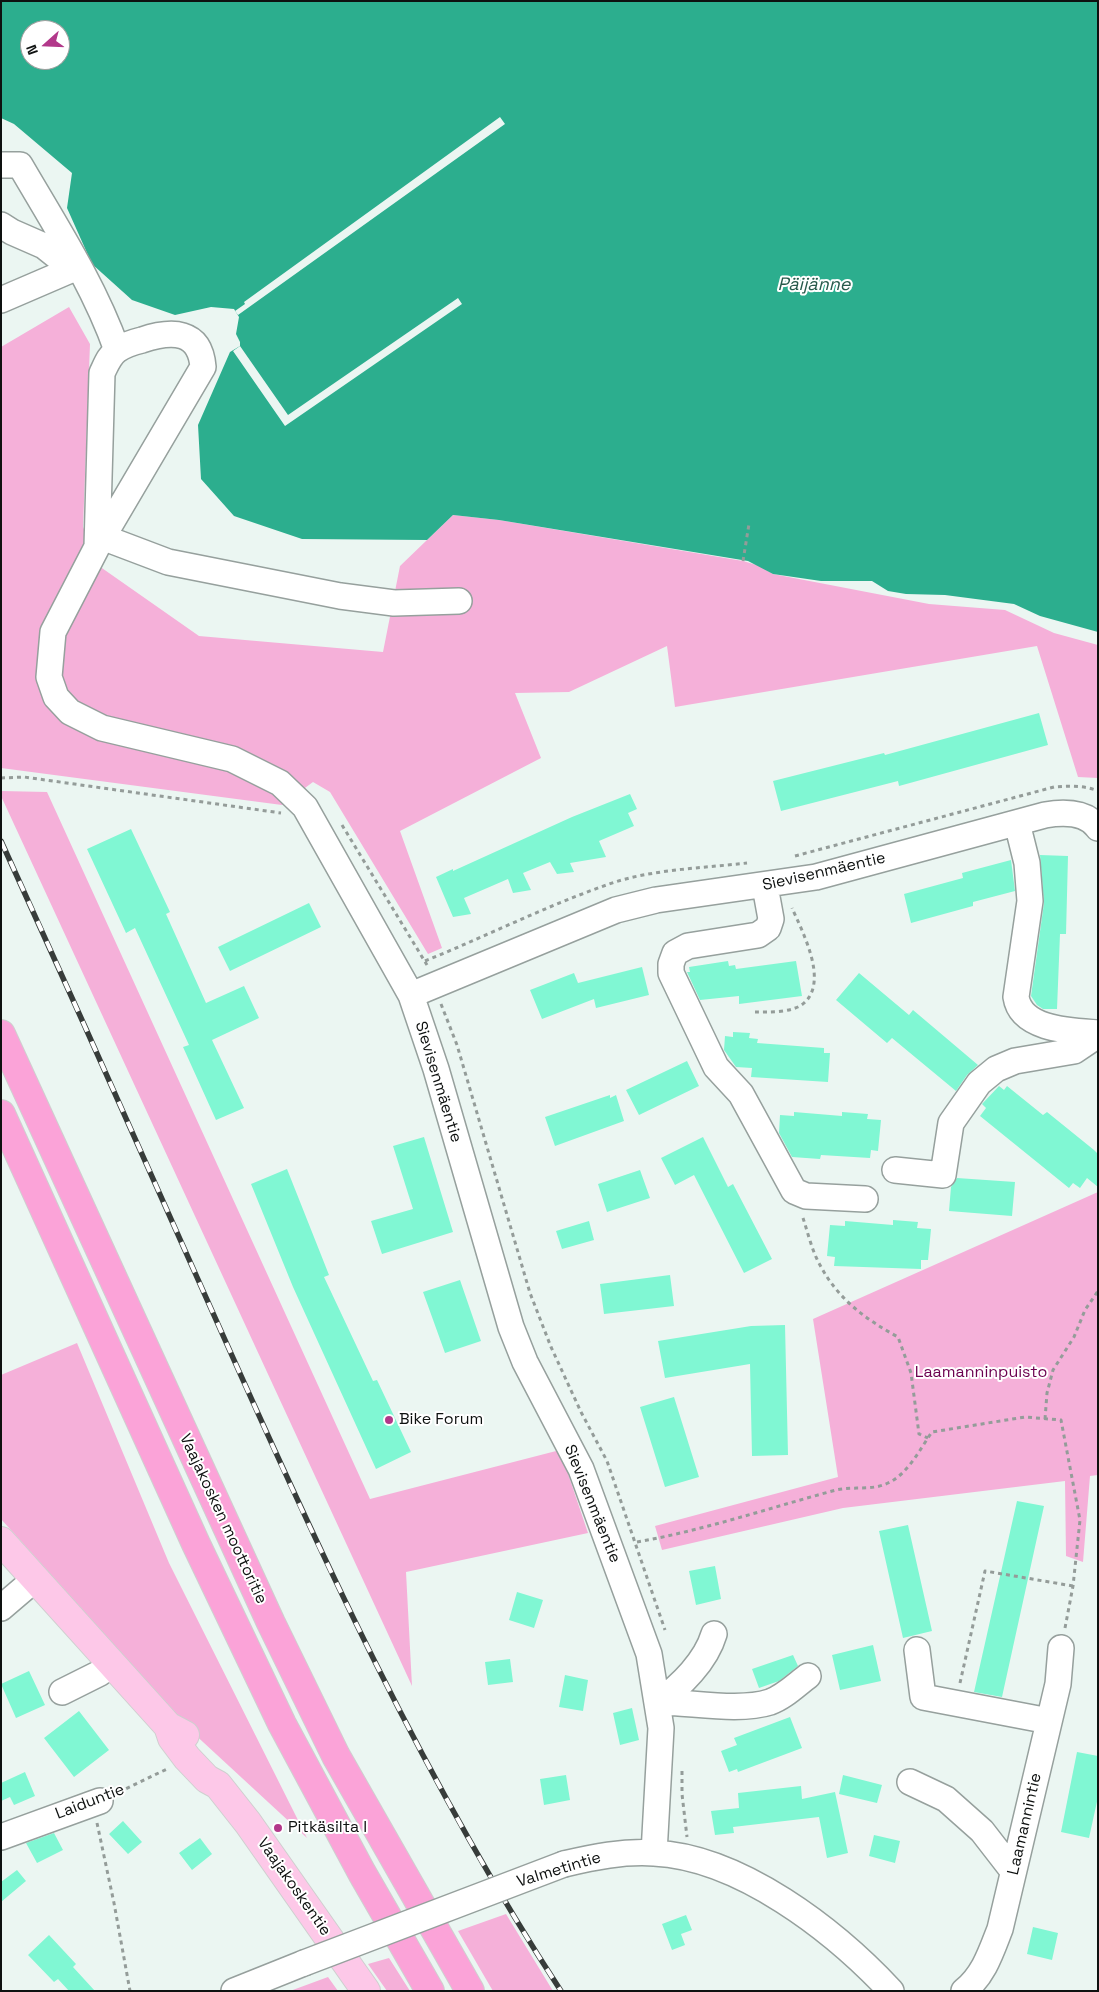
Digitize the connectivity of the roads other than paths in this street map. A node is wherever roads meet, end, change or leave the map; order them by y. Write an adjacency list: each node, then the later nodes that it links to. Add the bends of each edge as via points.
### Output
1 (1, 166): 3 (street, via 20,166)
2 (5, 229): 3 (street, via 44,246)
3 (79, 275): 4 (street); 5 (street, via 106,319)
4 (1, 300)
5 (117, 350): 6 (street, via 102,373); 6 (street, via 149,337 170,333 184,335 202,353 203,367)
6 (100, 542): 7 (street, via 168,562 340,596 394,603); 11 (street, via 53,632 49,677 56,697 70,712 102,728 232,759 280,783 305,807)
7 (459, 601)
8 (1017, 823): 9 (street, Sievisenmäentie, via 1061,812 1082,815); 10 (street, Sievisenmäentie); 13 (street, via 1027,862 1030,901 1017,1007 1027,1016 1062,1030)
9 (1098, 828)
10 (775, 884): 11 (street, Sievisenmäentie, via 656,900 616,910); 16 (street, via 768,928 758,935 688,946 675,953 671,973 716,1067 741,1094 794,1191 806,1196)
11 (411, 995): 26 (street, Sievisenmäentie, via 436,1069 511,1326 525,1362 581,1468 596,1505 649,1654)
12 (1, 1034): 36 (highway, Vaajakosken moottoritie, via 271,1624 336,1756)
13 (1098, 1034): 15 (street, via 1074,1051 1015,1062 996,1070 979,1083 951,1123 943,1175)
14 (1, 1114): 35 (highway, Vaajakosken moottoritie, via 196,1544 282,1724)
15 (895, 1170)
16 (865, 1198)
17 (1, 1541): 18 (main road, Vaajakoskentie)
18 (35, 1579): 19 (street); 23 (main road, Vaajakoskentie)
19 (1, 1608)
20 (714, 1634): 26 (street, via 711,1646 689,1674)
21 (1060, 1648): 27 (street, Laamannintie, via 1058,1684)
22 (917, 1650): 27 (street, via 923,1697)
23 (110, 1663): 25 (street, via 100,1673); 34 (main road, Vaajakoskentie, via 168,1726 180,1730 199,1747 216,1773 218,1784)
24 (808, 1676): 26 (street, via 762,1704)
25 (62, 1692)
26 (658, 1702): 31 (street, Sievisenmäentie, via 662,1728)
27 (1049, 1721): 32 (street, Laamannintie)
28 (910, 1782): 32 (street, via 946,1799 982,1831)
29 (94, 1802): 30 (street, Laiduntie)
30 (1, 1837)
31 (654, 1853): 33 (street, Valmetintie, bridge, via 609,1854 564,1864); 37 (street, Valmetintie, via 688,1858 746,1879 797,1908 863,1962)
32 (1014, 1871): 38 (street, Laamannintie, via 1000,1929 988,1961 975,1982)
33 (234, 1991)
34 (366, 1991)
35 (430, 1991)
36 (470, 1991)
37 (891, 1991)
38 (964, 1991)

